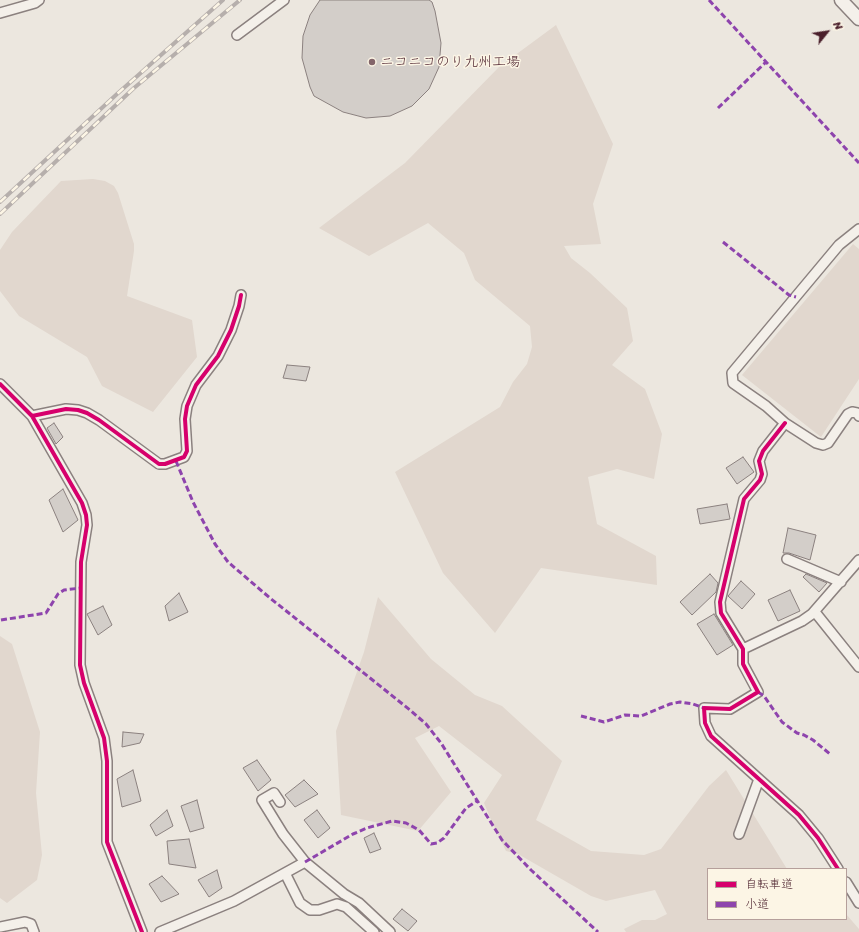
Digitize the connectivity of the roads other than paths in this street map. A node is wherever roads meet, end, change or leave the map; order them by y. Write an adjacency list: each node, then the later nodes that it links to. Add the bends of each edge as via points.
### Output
1 (39, 0): 4 (street)
2 (284, 0): 6 (street)
3 (841, 0): 5 (street)
4 (0, 13)
5 (859, 19)
6 (237, 36)
7 (859, 229): 12 (street, via 839,245 732,373 733,383)
8 (241, 295): 10 (street, via 231,330 218,356 196,385 187,406 187,451 184,457 159,464 98,420 78,410 66,409)
9 (0, 384): 10 (street)
10 (32, 416): 29 (street, via 79,497 86,515 87,525 81,562 80,665 104,738 107,761 106,842)
11 (859, 416): 12 (street, via 852,412 848,414 828,443 823,445)
12 (785, 422): 17 (street, via 763,451 760,480 744,499 720,602 721,612)
13 (787, 559): 15 (street)
14 (859, 560): 15 (street)
15 (841, 582): 16 (street)
16 (815, 612): 17 (street, via 802,621); 18 (street)
17 (743, 649): 19 (street, via 742,664 758,692 730,709 704,708 705,723 711,736)
18 (859, 667)
19 (759, 779): 21 (street); 23 (street, via 799,815)
20 (280, 802): 22 (street, via 274,793 262,800 283,834)
21 (739, 834)
22 (305, 862): 24 (street); 32 (street, via 359,903)
23 (837, 868)
24 (285, 873): 30 (street, via 234,901); 31 (street, via 300,903 310,910 337,904 346,907)
25 (847, 884): 26 (street)
26 (859, 903)
27 (0, 927): 28 (street, via 25,922 31,924)
28 (34, 932)
29 (142, 932)
30 (160, 932)
31 (374, 932)
32 (390, 932)

